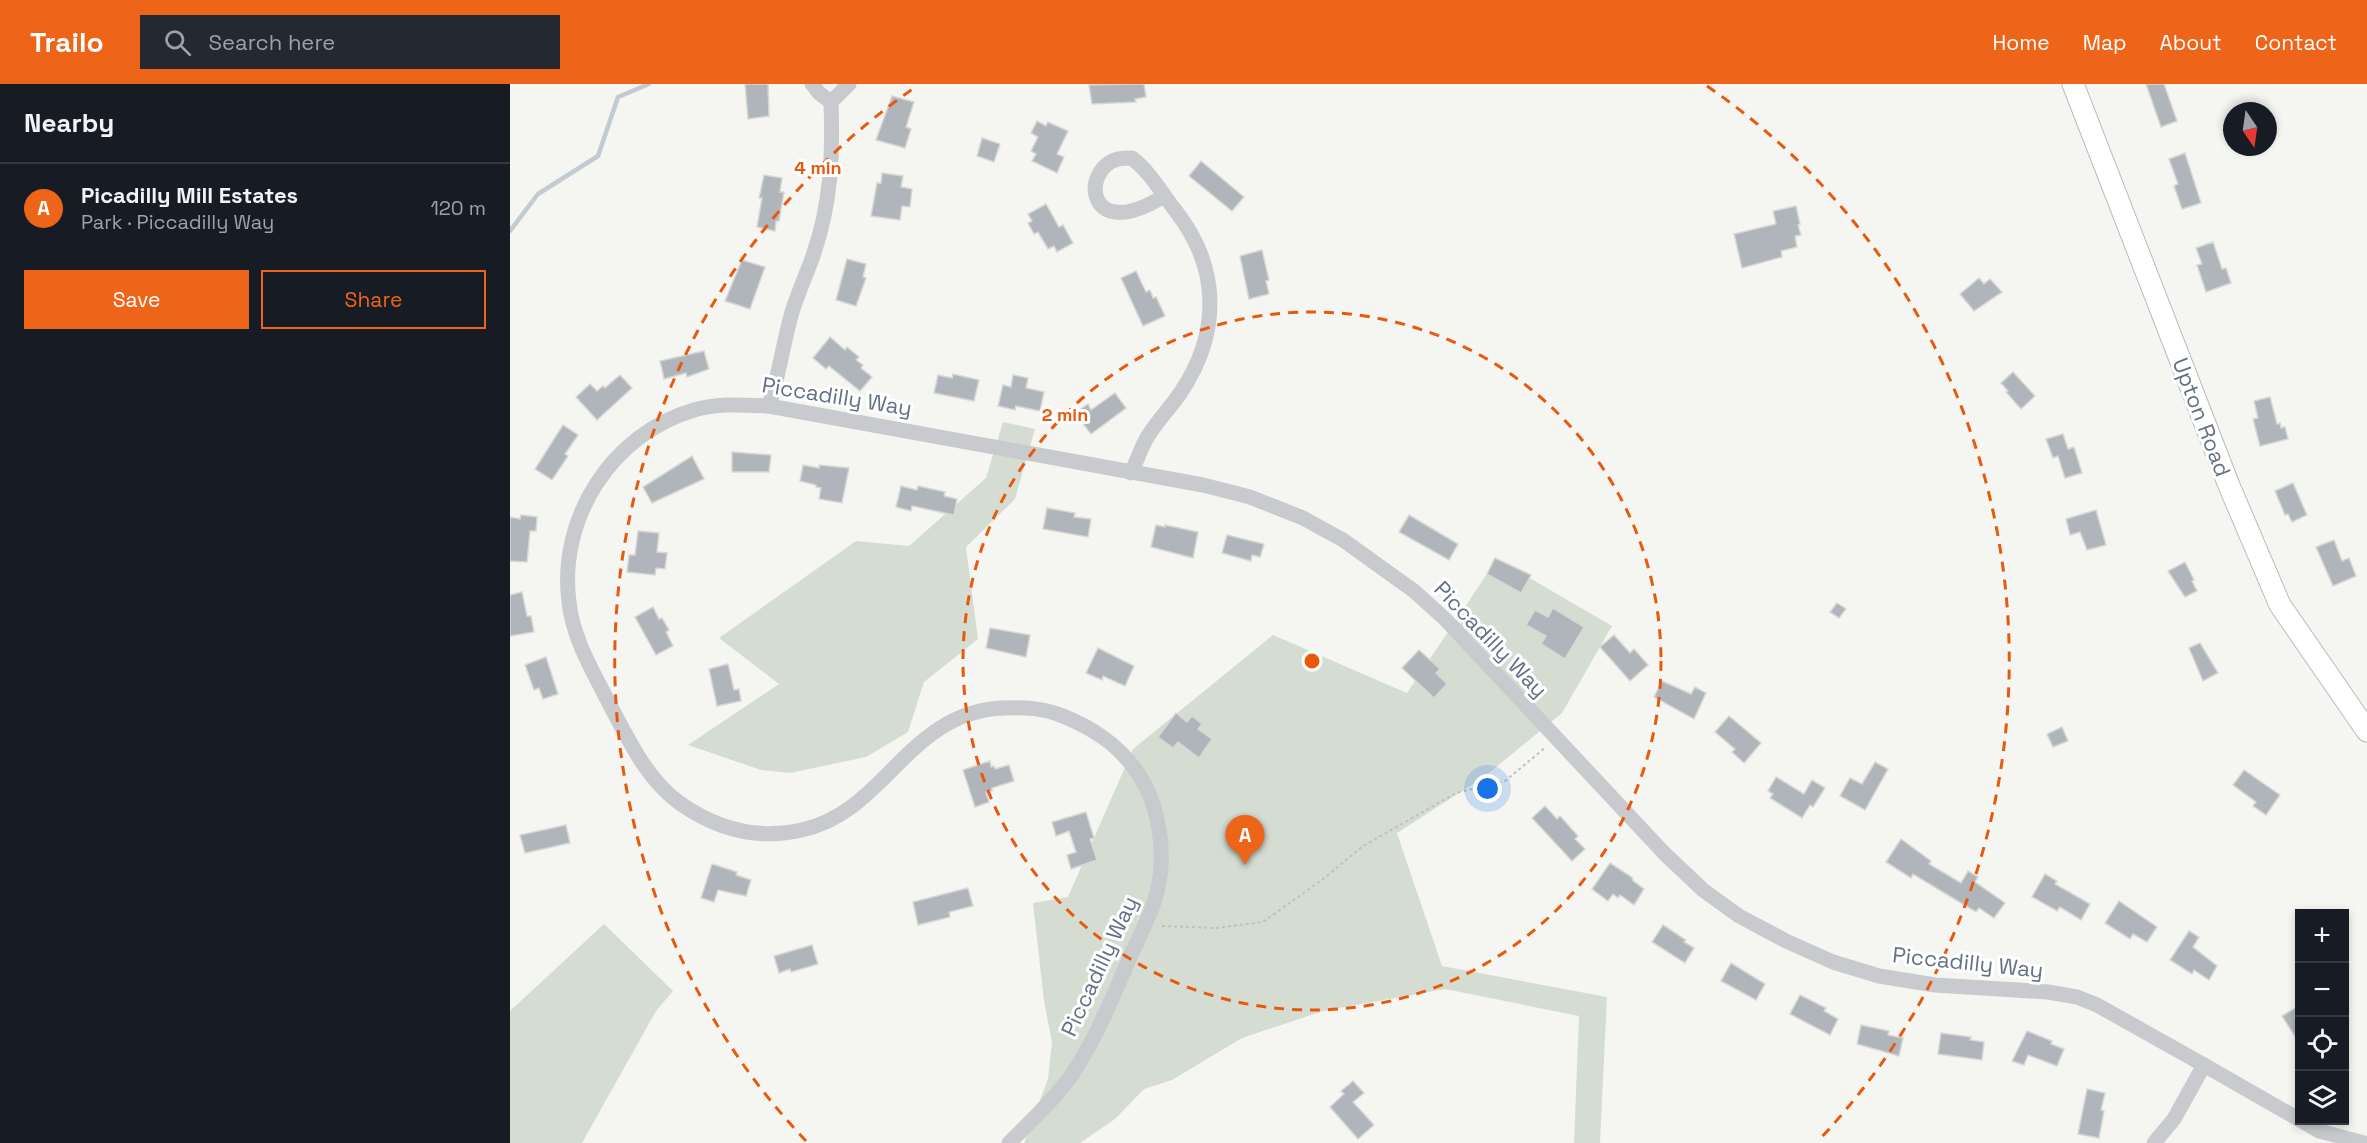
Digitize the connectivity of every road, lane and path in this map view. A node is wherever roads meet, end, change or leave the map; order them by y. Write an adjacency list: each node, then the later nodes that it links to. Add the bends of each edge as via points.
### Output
1 (812, 84): 4 (street)
2 (849, 84): 4 (street)
3 (2073, 84): 8 (main road, Upton Road, via 2230,488 2280,605)
4 (831, 102): 6 (street, via 832,169 822,224 787,329)
5 (1164, 195): 5 (street, via 1134,211 1109,212 1100,204 1096,180 1104,167 1117,159 1132,158 1145,168); 7 (street, via 1194,236 1204,262 1211,309 1198,361 1182,392 1148,437)
6 (769, 406): 7 (street, Piccadilly Way); 10 (street, Piccadilly Way, via 733,404 697,409 670,418 647,432 615,459 591,488 577,524 568,563 568,600 574,627 585,657 653,780 696,815 721,826 749,833 802,830 826,823 852,808 928,734 948,723 976,711 996,708 1029,707 1054,712 1086,725 1115,746 1136,770 1150,797 1160,834 1161,864 1157,893)
7 (1131, 473): 9 (street, Piccadilly Way, via 1250,497 1343,540 1446,619)
8 (2367, 731)
9 (1556, 738): 10 (path, via 1505,781 1456,793 1363,846 1263,922 1216,928); 11 (street, Piccadilly Way, via 1703,890 1739,916 1786,941 1833,962 1879,976 1935,985 2077,997)
10 (1144, 925): 14 (street, Piccadilly Way, via 1105,1014 1071,1076)
11 (2204, 1065): 12 (street, Piccadilly Way); 15 (street, via 2174,1119)
12 (2295, 1117)
13 (2309, 1125): 16 (street, Piccadilly Way)
14 (1009, 1143)
15 (2154, 1143)
16 (2364, 1143)

